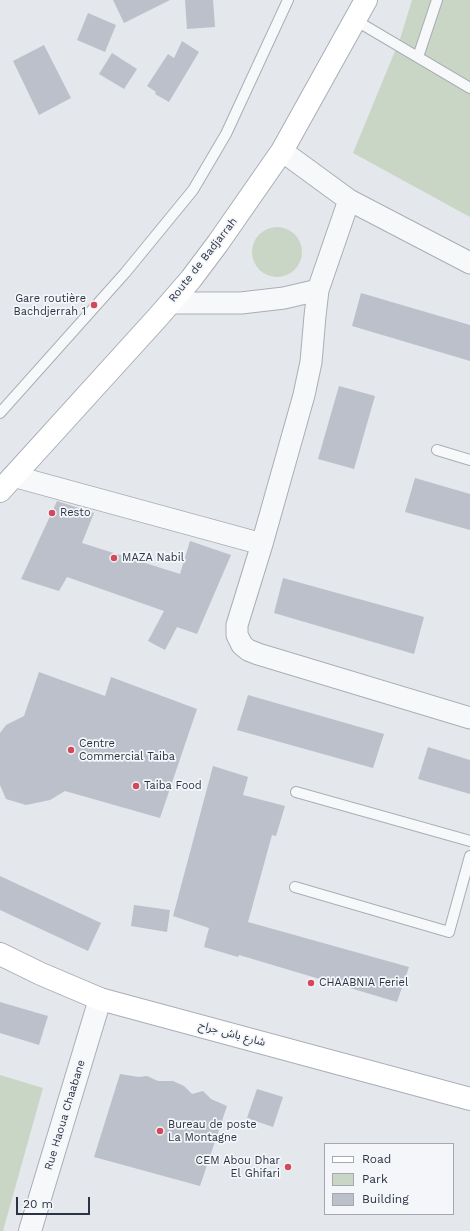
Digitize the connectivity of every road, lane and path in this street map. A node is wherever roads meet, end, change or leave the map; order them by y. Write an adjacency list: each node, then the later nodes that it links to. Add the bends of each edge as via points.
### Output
1 (288, 0): 12 (lane, via 226,134 193,190 125,273)
2 (366, 0): 4 (main road, Route de Badjarrah)
3 (438, 0): 5 (lane)
4 (355, 20): 5 (lane); 7 (main road, Route de Badjarrah)
5 (418, 57): 6 (lane)
6 (470, 88)
7 (282, 151): 8 (street); 11 (main road, Route de Badjarrah, via 218,243)
8 (350, 200): 9 (street); 10 (street)
9 (470, 264)
10 (318, 290): 11 (street, via 284,298 241,303); 16 (street, via 311,362 304,395)
11 (170, 303): 15 (main road, Route de Badjarrah)
12 (0, 414)
13 (437, 450): 14 (lane)
14 (470, 460)
15 (7, 484): 16 (street)
16 (262, 544): 17 (street, via 237,625 237,635 248,650)
17 (470, 718)
18 (296, 792): 19 (lane)
19 (470, 841)
20 (470, 856): 21 (lane, via 449,932)
21 (295, 887)
22 (0, 954): 23 (main road, شارع باش جراح)
23 (100, 999): 24 (main road, شارع باش جراح); 25 (street, Rue Haoua Chaabane)
24 (470, 1099)
25 (30, 1231)

